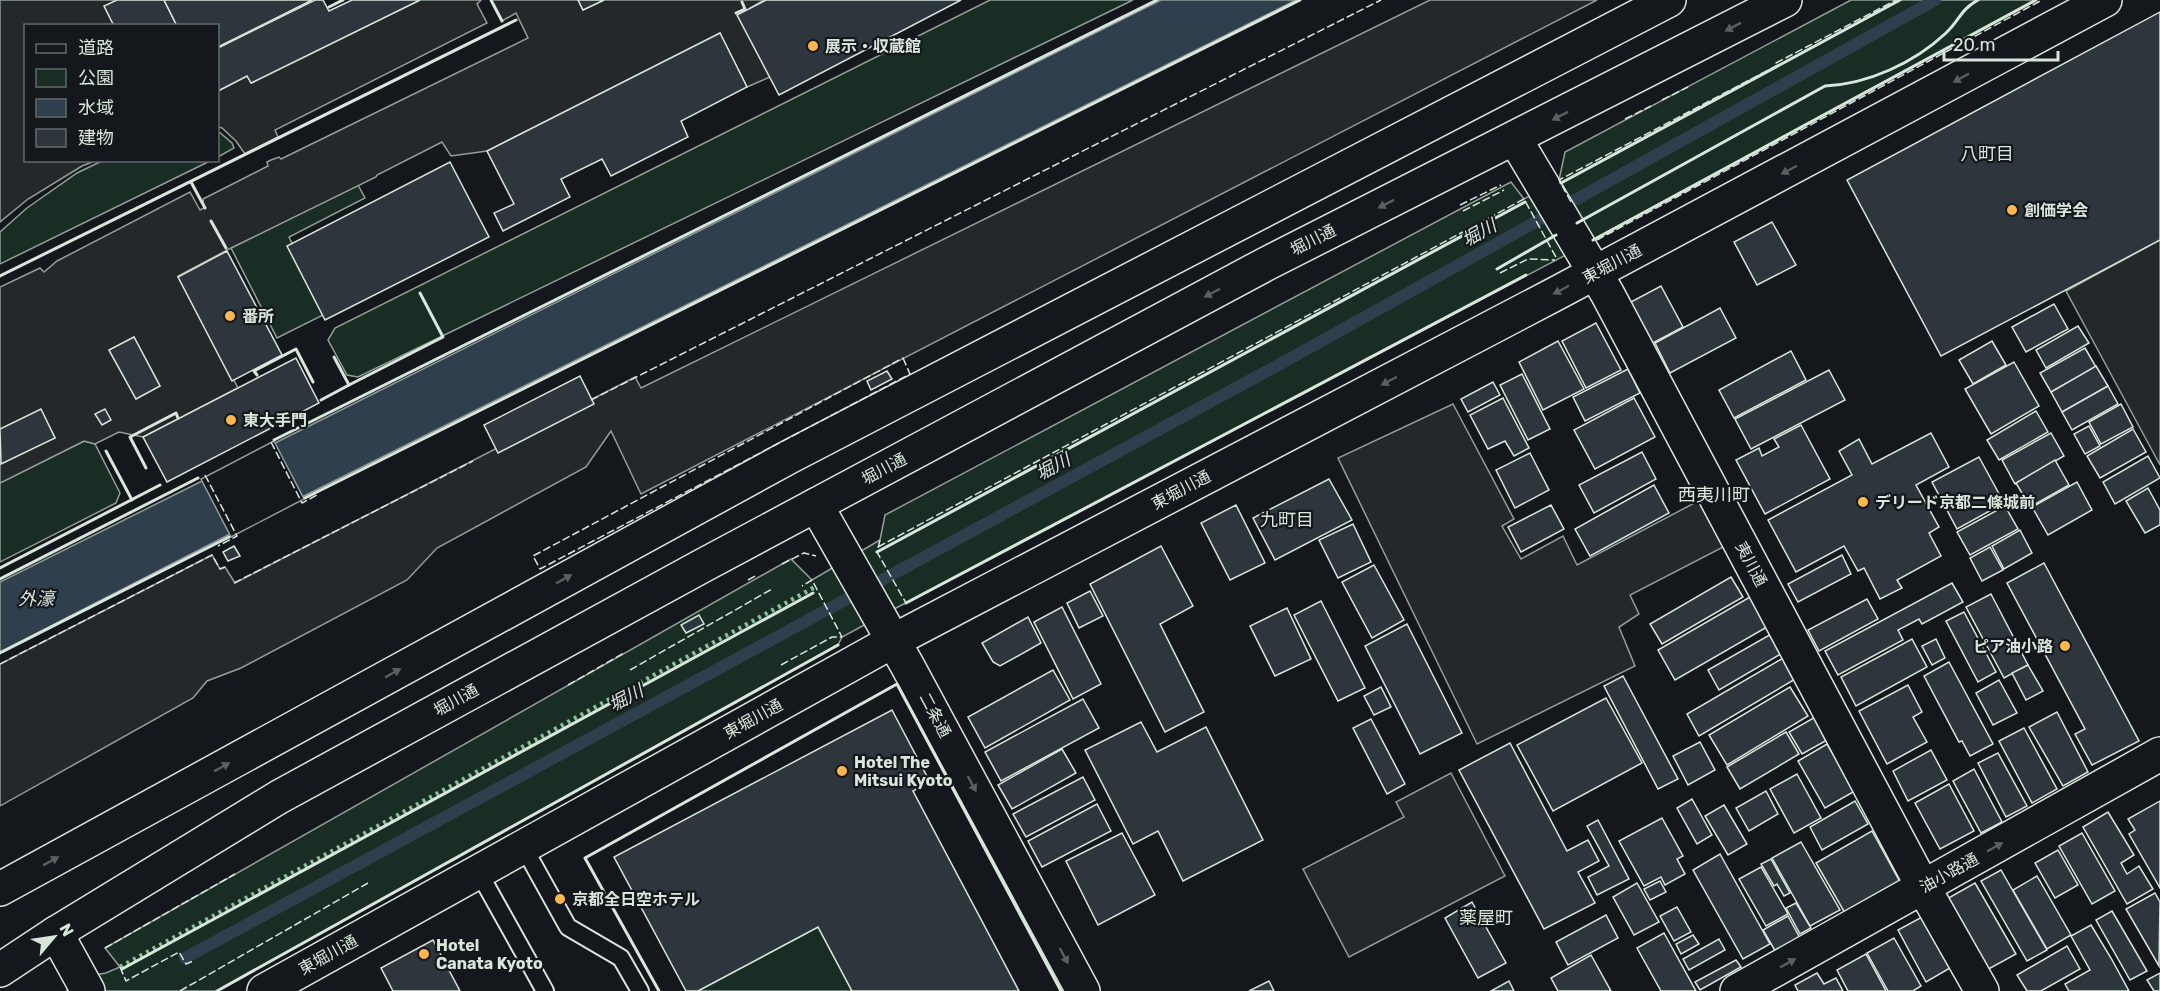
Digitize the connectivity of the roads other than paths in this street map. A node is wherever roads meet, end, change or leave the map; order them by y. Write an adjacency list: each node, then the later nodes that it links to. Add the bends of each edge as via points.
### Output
1 (1669, 0): 12 (street, one-way to 1, via 789,457)
2 (1785, 0): 4 (street, 堀川通, one-way to 4)
3 (2105, 0): 5 (street, 東堀川通, one-way to 5, via 1909,107)
4 (1515, 139): 5 (street, 夷川通); 6 (street, 堀川通, one-way to 6, via 1266,264)
5 (1587, 260): 7 (street, 東堀川通, one-way to 7); 11 (street, 夷川通)
6 (816, 505): 7 (street, 二条通); 13 (street, 堀川通, via 279,797)
7 (886, 629): 9 (street, 東堀川通); 19 (street, 二条通, one-way to 19)
8 (2160, 754): 11 (street, 油小路通, one-way to 8)
9 (523, 846): 10 (street, 東堀川通); 18 (lane, via 568,927 621,958)
10 (478, 871): 16 (street, 東堀川通); 17 (lane)
11 (1923, 887): 20 (street, 油小路通, one-way to 11); 21 (street, 夷川通)
12 (0, 890)
13 (56, 933): 14 (street, 堀川通); 15 (street)
14 (0, 970)
15 (85, 986)
16 (264, 991)
17 (545, 991)
18 (640, 991)
19 (1083, 991)
20 (1737, 991)
21 (1982, 991)

